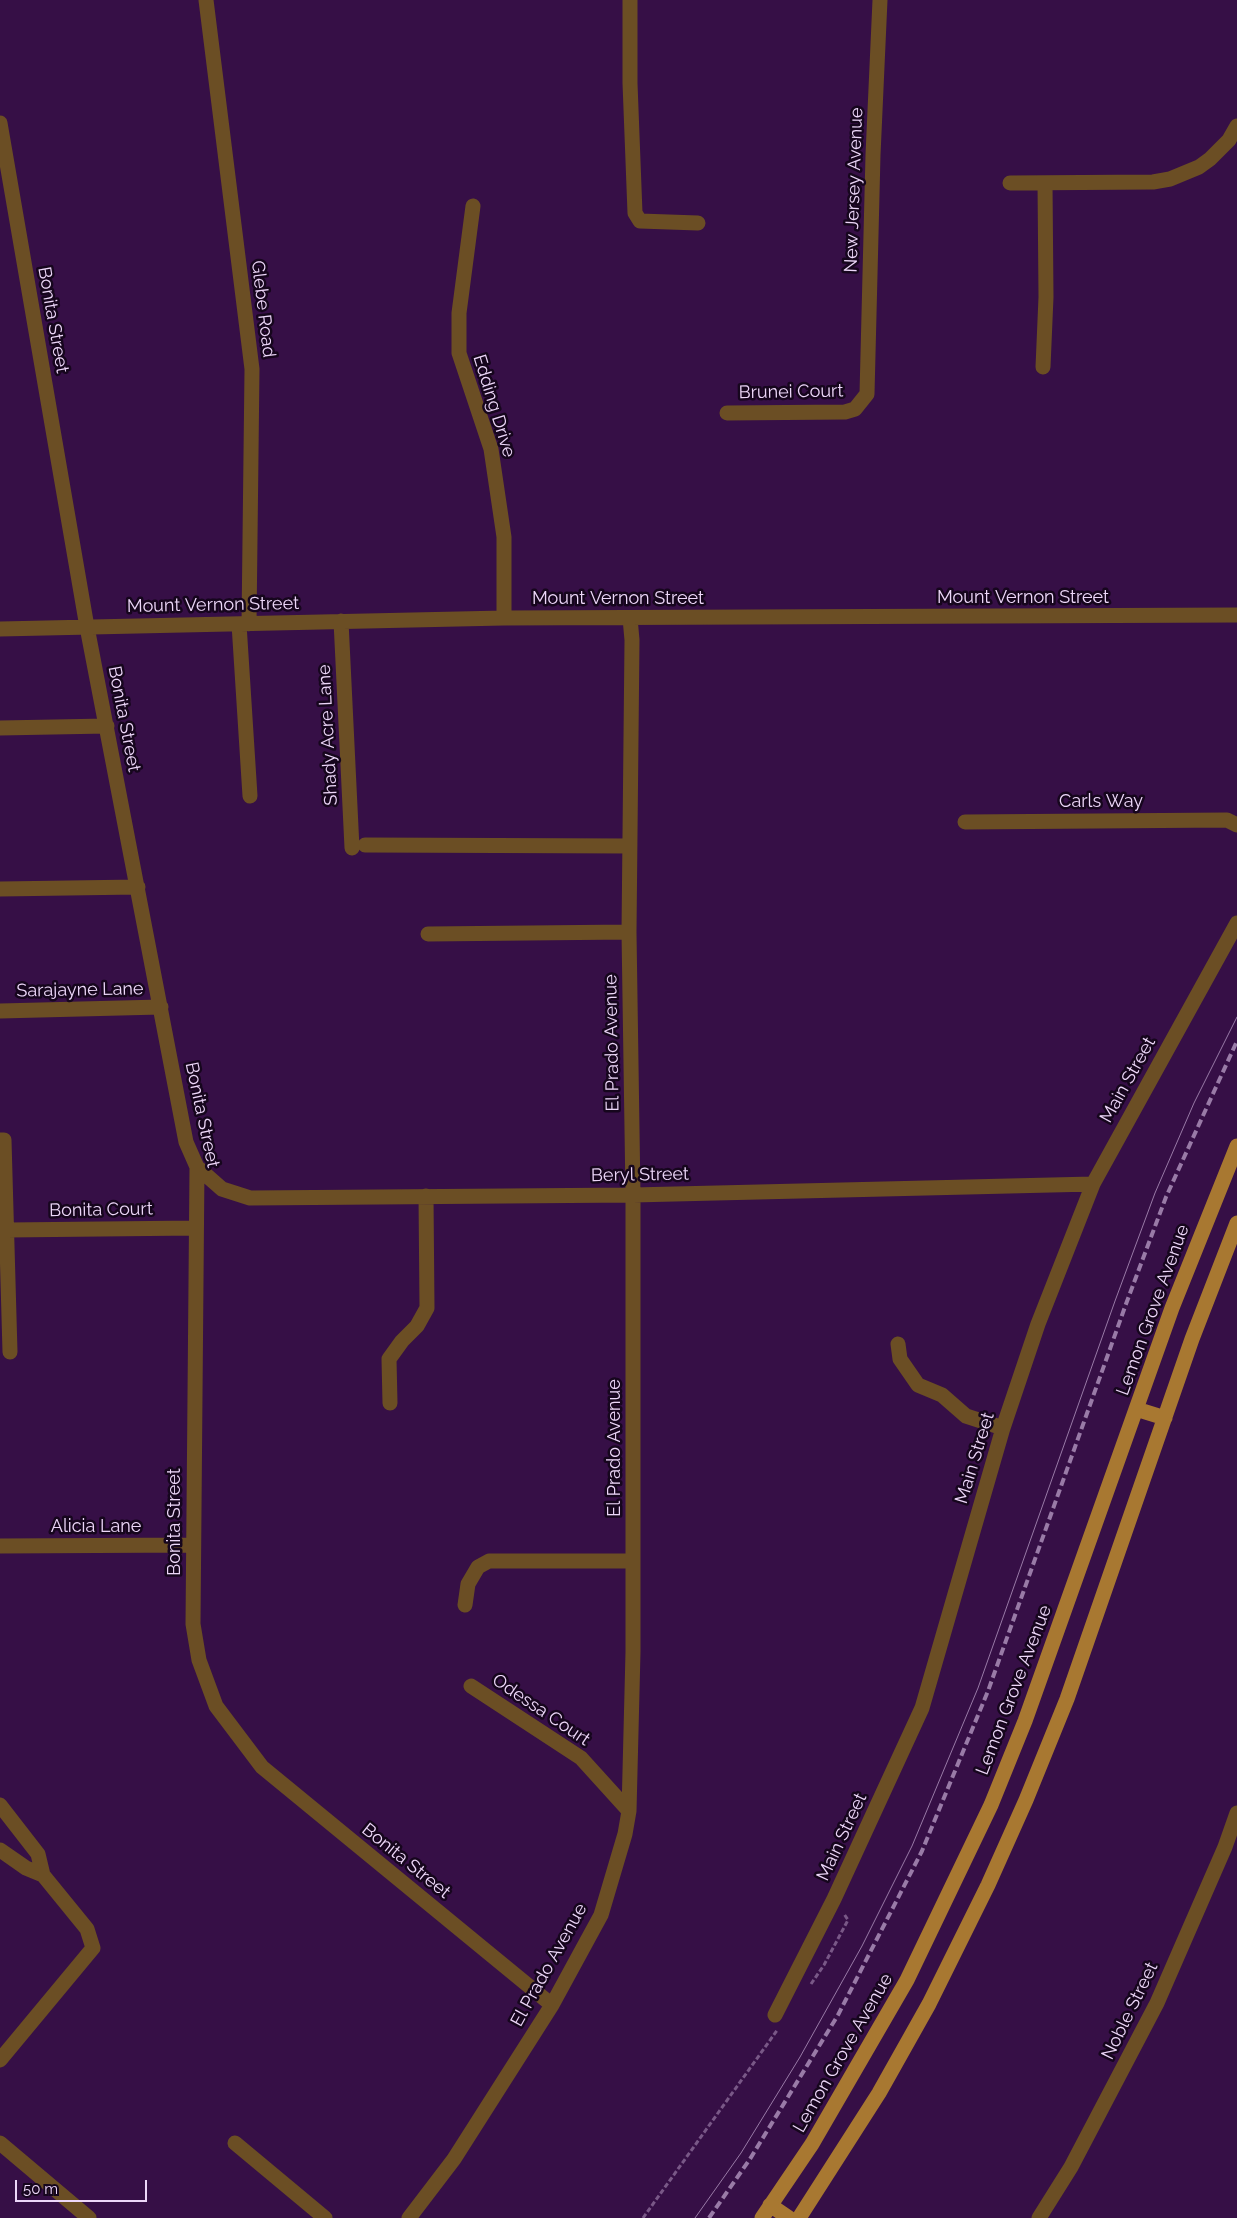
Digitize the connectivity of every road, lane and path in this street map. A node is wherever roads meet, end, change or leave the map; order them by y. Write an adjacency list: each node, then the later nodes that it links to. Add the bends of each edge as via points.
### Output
1 (206, 0): 17 (street, Glebe Road, via 252,370)
2 (630, 0): 9 (street, via 635,213 640,221)
3 (880, 0): 11 (street, New Jersey Avenue)
4 (0, 123): 18 (street, Bonita Street)
5 (1237, 126): 7 (street, via 1210,159 1192,171 1170,179)
6 (1010, 183): 7 (street)
7 (1044, 183): 10 (street, via 1046,297)
8 (473, 206): 14 (street, Edding Drive, via 459,313 459,353 491,449 504,537)
9 (698, 223)
10 (1042, 367)
11 (868, 382): 12 (street, Brunei Court, via 867,394 855,409 845,412)
12 (727, 413)
13 (1237, 615): 15 (street, Mount Vernon Street)
14 (504, 618): 15 (street, Mount Vernon Street); 16 (street, Mount Vernon Street)
15 (630, 618): 25 (street, El Prado Avenue)
16 (341, 621): 17 (street, Mount Vernon Street); 25 (street, Shady Acre Lane, via 359,847)
17 (244, 624): 18 (street, Mount Vernon Street); 22 (street, Glebe Road)
18 (87, 627): 19 (street, Mount Vernon Street); 20 (street, Bonita Street)
19 (0, 629)
20 (107, 726): 21 (street); 26 (street, Bonita Street)
21 (0, 728)
22 (250, 796)
23 (965, 822): 24 (street, Carls Way, via 1227,820)
24 (1237, 825)
25 (629, 846): 29 (street, El Prado Avenue)
26 (138, 887): 27 (street); 31 (street, Bonita Street)
27 (0, 889)
28 (1237, 923): 36 (street, Main Street)
29 (629, 932): 30 (street); 37 (street, El Prado Avenue)
30 (428, 934)
31 (161, 1007): 32 (street, Sarajayne Lane); 35 (street, Bonita Street, via 186,1142)
32 (0, 1011)
33 (0, 1140): 41 (street, via 4,1140)
34 (1237, 1146): 45 (main road, Lemon Grove Avenue, via 1175,1300)
35 (197, 1167): 38 (street, Beryl Street, via 222,1189 250,1198); 40 (street, Bonita Street)
36 (1093, 1184): 37 (street, Beryl Street); 47 (street, Main Street, via 1038,1324)
37 (633, 1195): 38 (street, Beryl Street); 50 (street, El Prado Avenue)
38 (426, 1196): 44 (street, via 427,1308 417,1326 389,1359)
39 (1237, 1223): 46 (main road)
40 (196, 1228): 41 (street, Bonita Court); 48 (street, Bonita Street)
41 (7, 1230): 43 (street)
42 (898, 1344): 47 (street, via 900,1359 918,1385 942,1395 966,1416)
43 (10, 1352)
44 (390, 1403)
45 (1136, 1409): 46 (main road); 65 (main road, Lemon Grove Avenue, via 1025,1721 991,1805 907,1980 812,2144)
46 (1165, 1418): 71 (main road, via 1067,1699 988,1885 929,2004 888,2077)
47 (1003, 1428): 58 (street, Main Street, via 922,1708)
48 (193, 1545): 49 (street, Alicia Lane); 60 (street, Bonita Street, via 193,1624 199,1660 216,1706 262,1767)
49 (0, 1546)
50 (633, 1560): 51 (street, via 489,1561 478,1567 468,1584); 54 (street, El Prado Avenue)
51 (465, 1605)
52 (471, 1686): 54 (street, Odessa Court, via 581,1758)
53 (0, 1805): 57 (street, via 38,1854)
54 (629, 1812): 60 (street, El Prado Avenue, via 601,1915)
55 (1237, 1812): 72 (street, Noble Street, via 1157,2003 1071,2167)
56 (0, 1850): 57 (street)
57 (42, 1875): 62 (street, via 87,1928 93,1948)
58 (834, 1899): 59 (path, via 848,1920); 61 (street, Main Street)
59 (808, 1988)
60 (552, 2005): 68 (street, El Prado Avenue, via 454,2159)
61 (777, 2020): 69 (path)
62 (0, 2060)
63 (0, 2143): 66 (street)
64 (236, 2143): 67 (street)
65 (766, 2212): 70 (main road)
66 (89, 2218)
67 (326, 2218)
68 (410, 2218)
69 (643, 2218)
70 (789, 2218)
71 (799, 2218)
72 (1039, 2218)

